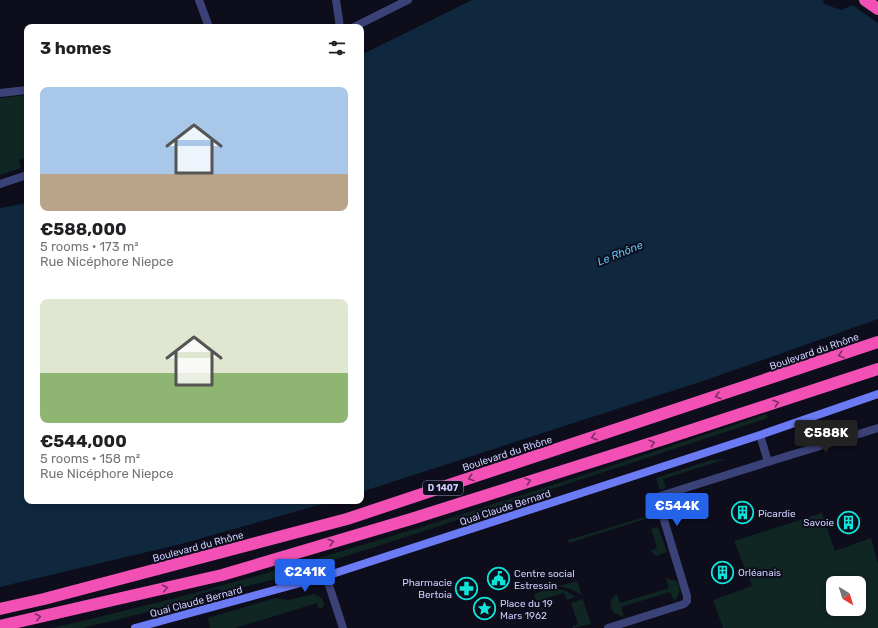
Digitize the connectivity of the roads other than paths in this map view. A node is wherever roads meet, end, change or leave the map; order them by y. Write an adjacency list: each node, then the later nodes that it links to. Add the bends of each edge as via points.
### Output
1 (199, 0): 6 (street)
2 (336, 0): 7 (street)
3 (408, 0): 8 (street)
4 (865, 0): 5 (highway)
5 (878, 9)
6 (208, 24)
7 (340, 24)
8 (360, 24)
9 (24, 90): 10 (street)
10 (0, 93)
11 (24, 176): 12 (street)
12 (0, 184)
13 (878, 342): 20 (highway, Boulevard du Rhône / D 1407, one-way to 20, via 347,519 44,600)
14 (878, 369): 21 (highway, D 1407, one-way to 14, via 222,575 403,521)
15 (878, 394): 17 (main road, Quai Claude Bernard)
16 (878, 428): 18 (street)
17 (760, 435): 18 (street); 19 (main road, Quai Claude Bernard)
18 (768, 462): 24 (street, via 658,497 687,601)
19 (326, 576): 22 (main road, Quai Claude Bernard); 23 (street)
20 (0, 609)
21 (0, 626)
22 (135, 628)
23 (343, 628)
24 (608, 628)

